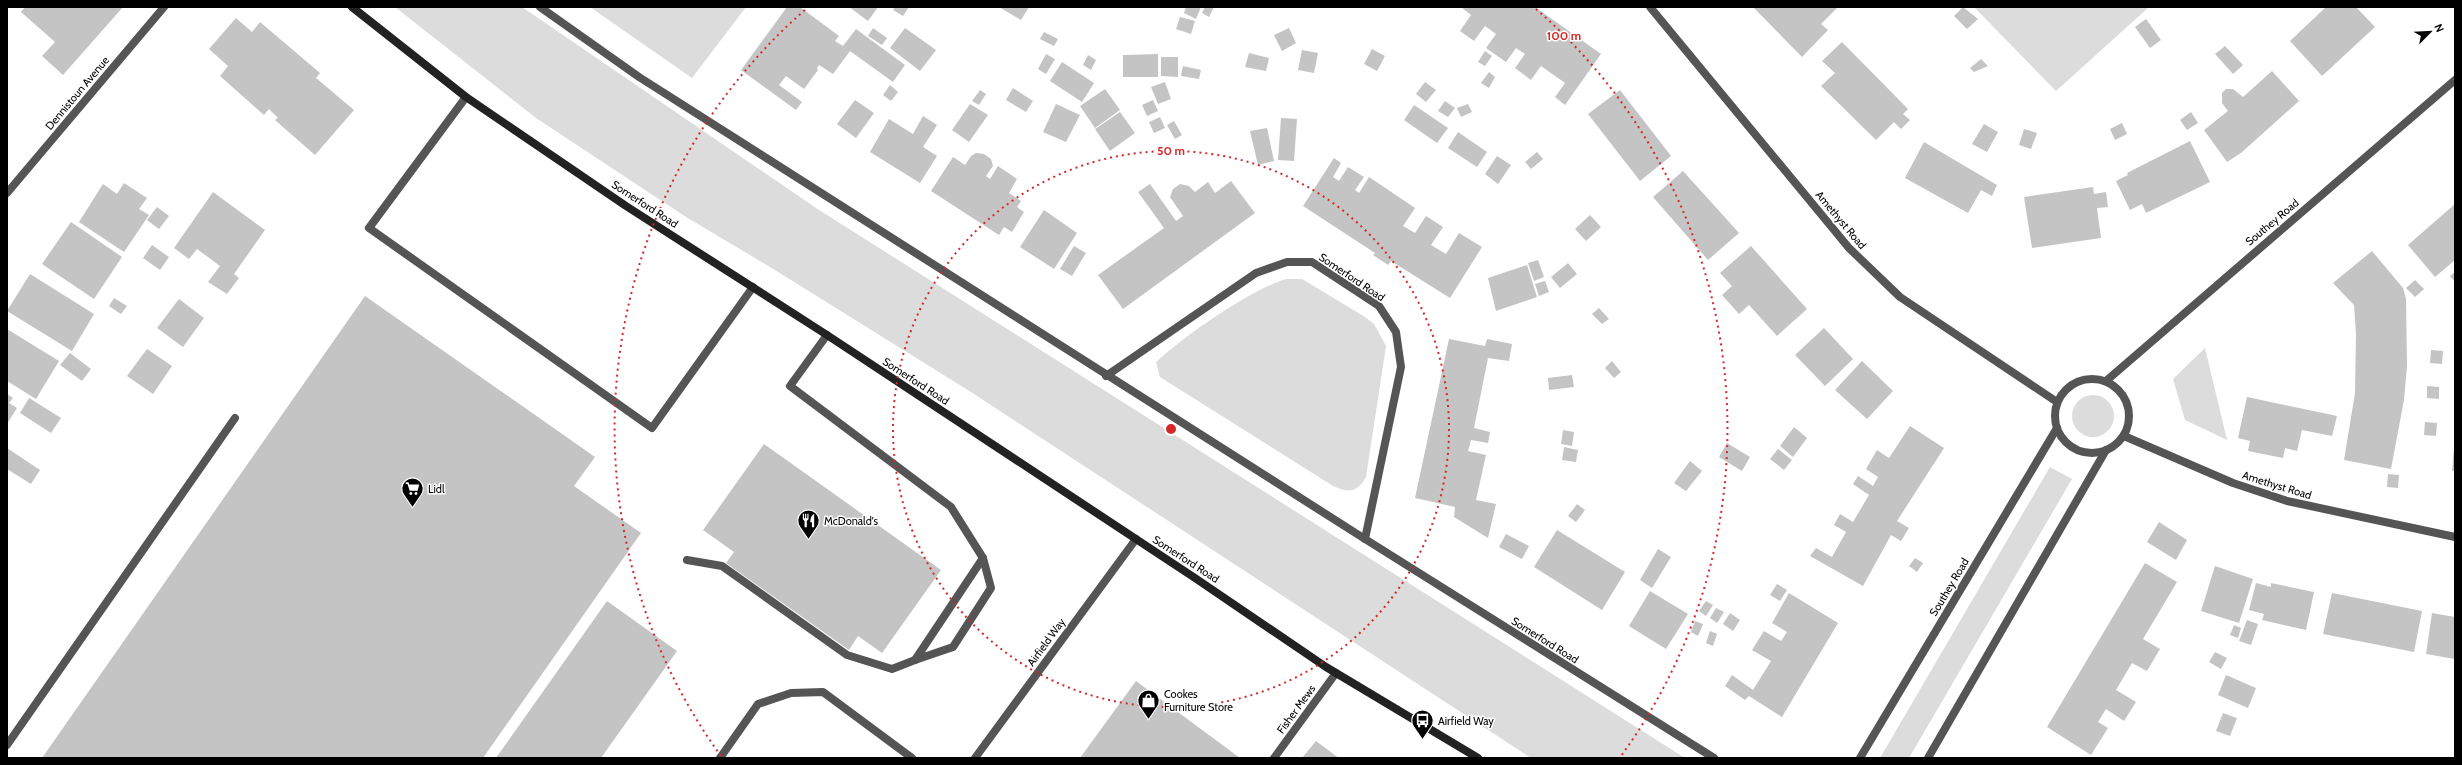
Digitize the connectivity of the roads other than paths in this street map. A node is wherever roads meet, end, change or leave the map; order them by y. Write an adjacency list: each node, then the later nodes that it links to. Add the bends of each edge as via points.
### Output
1 (164, 7): 7 (street, Dennistoun Avenue)
2 (352, 7): 6 (main road, Somerford Road)
3 (540, 7): 10 (street, Somerford Road, via 639,77)
4 (1650, 7): 12 (street, Amethyst Road, via 1849,248 1900,298)
5 (2455, 80): 11 (street, Southey Road)
6 (466, 97): 8 (main road, Somerford Road, via 626,206); 8 (street, via 369,228 652,428)
7 (7, 193)
8 (753, 287): 9 (main road, Somerford Road)
9 (827, 335): 18 (main road, Somerford Road); 20 (street, via 790,386 951,508)
10 (1106, 376): 19 (street, Somerford Road); 19 (street, Somerford Road, via 1256,273 1287,262 1312,262 1379,306 1396,332 1401,367)
11 (2106, 381): 12 (street, via 2086,379 2074,383 2063,391); 15 (street, via 2117,388 2125,399 2129,411)
12 (2057, 402): 14 (street, via 2054,419)
13 (235, 418): 24 (street)
14 (2057, 428): 16 (street, via 2068,446 2080,452 2093,454); 31 (street, Southey Road)
15 (2124, 436): 16 (street, via 2115,446); 17 (street, Amethyst Road, via 2233,483 2287,501)
16 (2106, 450): 32 (street)
17 (2455, 537)
18 (1136, 539): 23 (main road, Somerford Road); 27 (street, Airfield Way)
19 (1365, 539): 30 (street, Somerford Road)
20 (983, 558): 22 (street); 22 (street, via 991,588 953,648)
21 (686, 560): 22 (street, via 722,566 847,655 892,669)
22 (915, 660)
23 (1336, 673): 28 (street, Fisher Mews); 29 (main road, Somerford Road)
24 (7, 746)
25 (720, 758): 26 (street, via 758,704 791,693 823,692)
26 (912, 758)
27 (974, 758)
28 (1274, 758)
29 (1478, 758)
30 (1714, 758)
31 (1860, 758)
32 (1928, 758)

